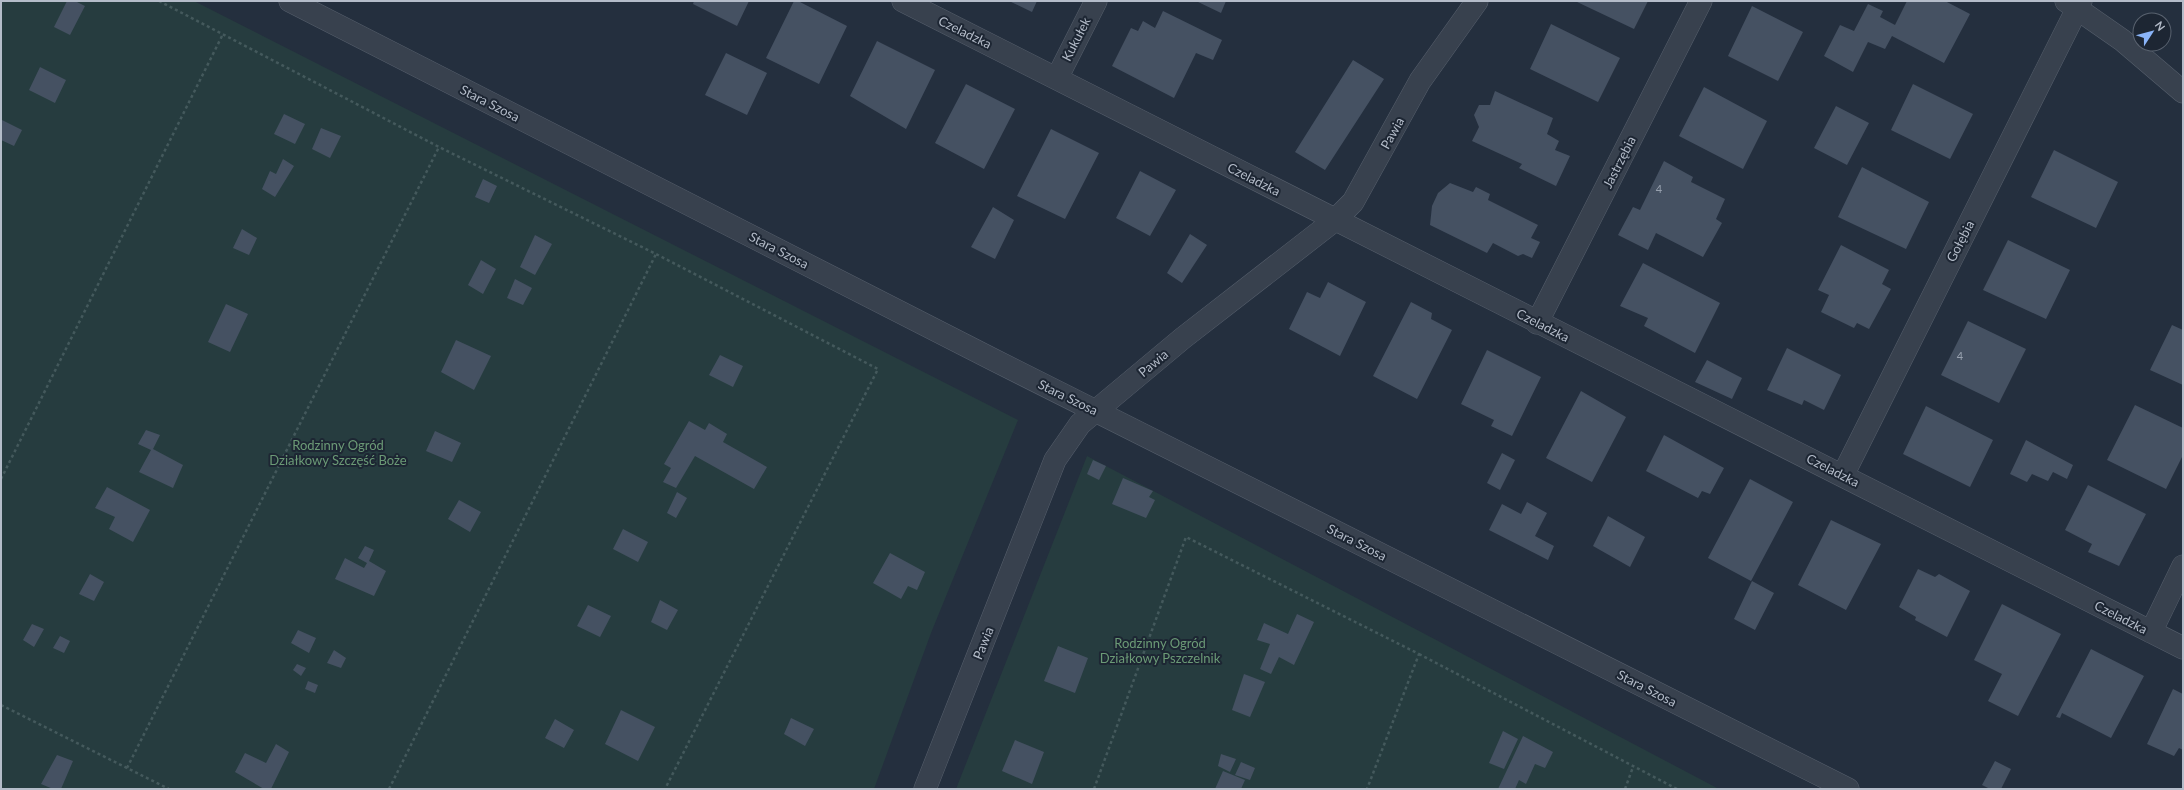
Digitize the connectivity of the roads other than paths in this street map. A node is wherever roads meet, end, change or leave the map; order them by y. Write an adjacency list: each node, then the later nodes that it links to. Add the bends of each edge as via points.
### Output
1 (290, 1): 11 (street, Stara Szosa)
2 (903, 1): 7 (street, Czeladzka)
3 (1096, 1): 7 (street, Kukułek)
4 (1477, 1): 9 (street, Pawia, via 1420,82 1353,202)
5 (1701, 1): 10 (street, Jastrzębia)
6 (2075, 3): 8 (street); 12 (street, Gołębia)
7 (1057, 78): 9 (street, Czeladzka)
8 (2183, 92)
9 (1335, 220): 10 (street, Czeladzka); 11 (street, Pawia, via 1183,338)
10 (1537, 323): 12 (street, Czeladzka)
11 (1096, 411): 16 (street, Pawia, via 1080,424 1055,460); 17 (street, Stara Szosa)
12 (1844, 475): 14 (street, Czeladzka)
13 (2183, 566): 14 (street)
14 (2152, 632): 15 (street, Czeladzka)
15 (2183, 648)
16 (925, 789)
17 (1848, 789)

